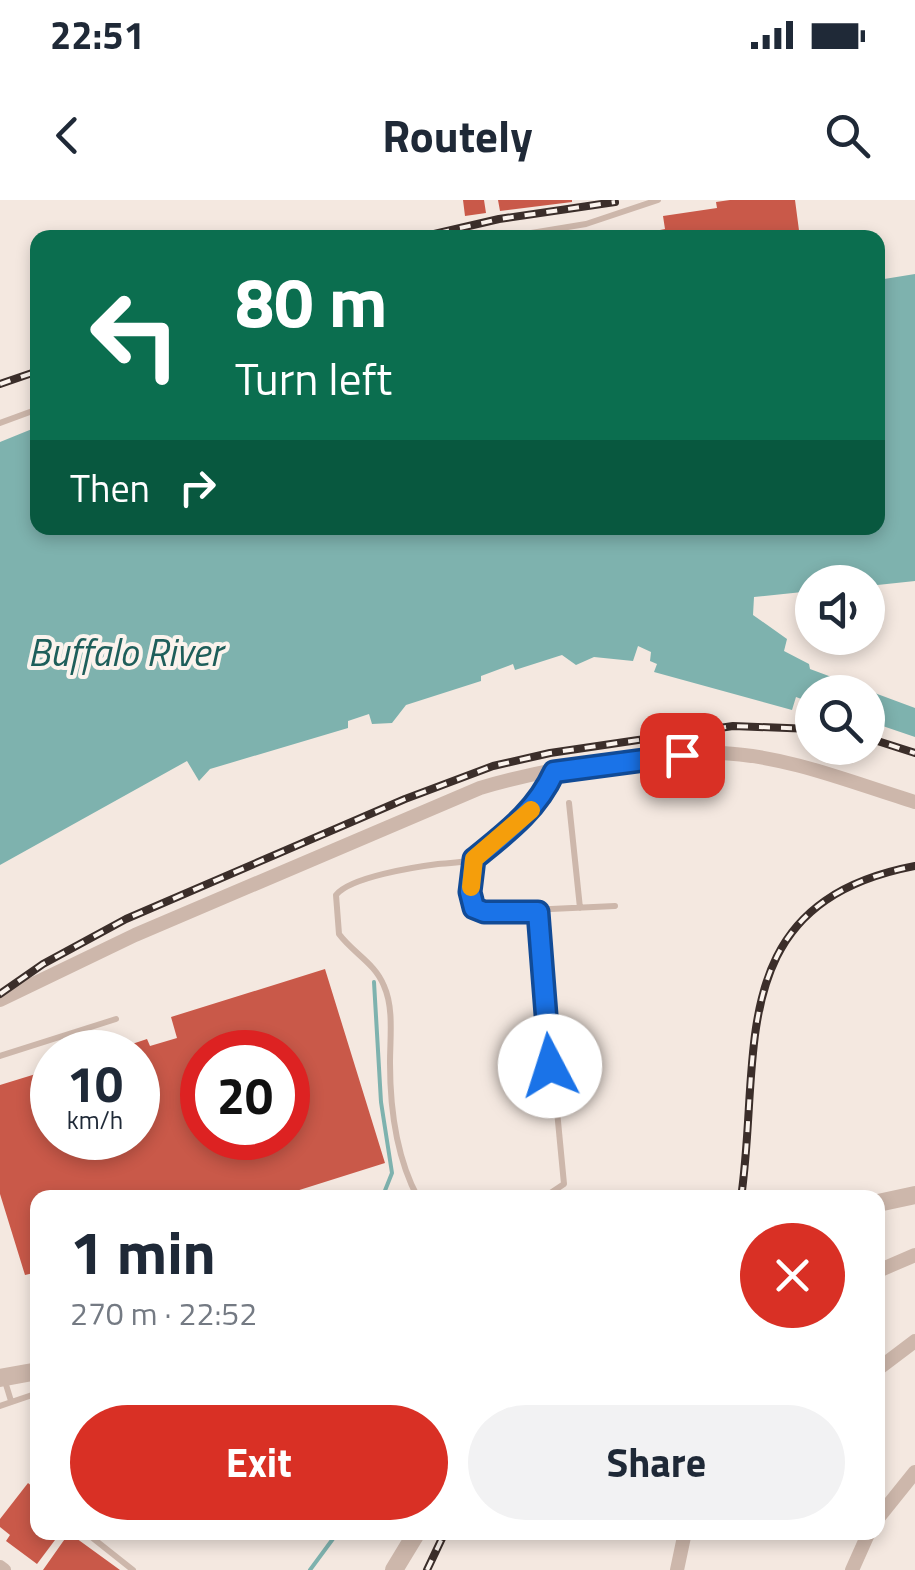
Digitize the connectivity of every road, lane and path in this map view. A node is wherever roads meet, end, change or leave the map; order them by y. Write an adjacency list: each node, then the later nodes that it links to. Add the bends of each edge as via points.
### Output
1 (658, 200): 2 (lane)
2 (549, 230)
3 (30, 412): 4 (lane)
4 (0, 422)
5 (554, 772): 6 (street, via 720,752 785,762); 8 (lane, via 528,814); 12 (street, via 480,788)
6 (915, 802)
7 (569, 803): 10 (lane)
8 (474, 859): 11 (lane, via 474,908); 15 (lane, via 349,884 336,895 339,934 378,973 389,999 390,1093)
9 (614, 906): 10 (lane)
10 (580, 908): 11 (lane)
11 (538, 912): 16 (lane, via 564,1171)
12 (0, 1000)
13 (116, 1019): 14 (lane)
14 (0, 1056)
15 (414, 1190)
16 (560, 1190)
17 (915, 1195): 18 (street)
18 (885, 1201)
19 (915, 1255): 20 (street)
20 (885, 1266)
21 (915, 1341): 22 (street)
22 (885, 1364)
23 (30, 1373): 24 (street)
24 (2, 1378): 26 (lane)
25 (30, 1396): 26 (lane)
26 (11, 1402): 27 (lane)
27 (0, 1406)
28 (915, 1472): 29 (street)
29 (885, 1509)
30 (95, 1540): 34 (lane)
31 (413, 1540): 35 (street)
32 (683, 1540): 36 (street)
33 (865, 1540): 37 (street)
34 (132, 1570)
35 (394, 1570)
36 (677, 1570)
37 (852, 1570)

